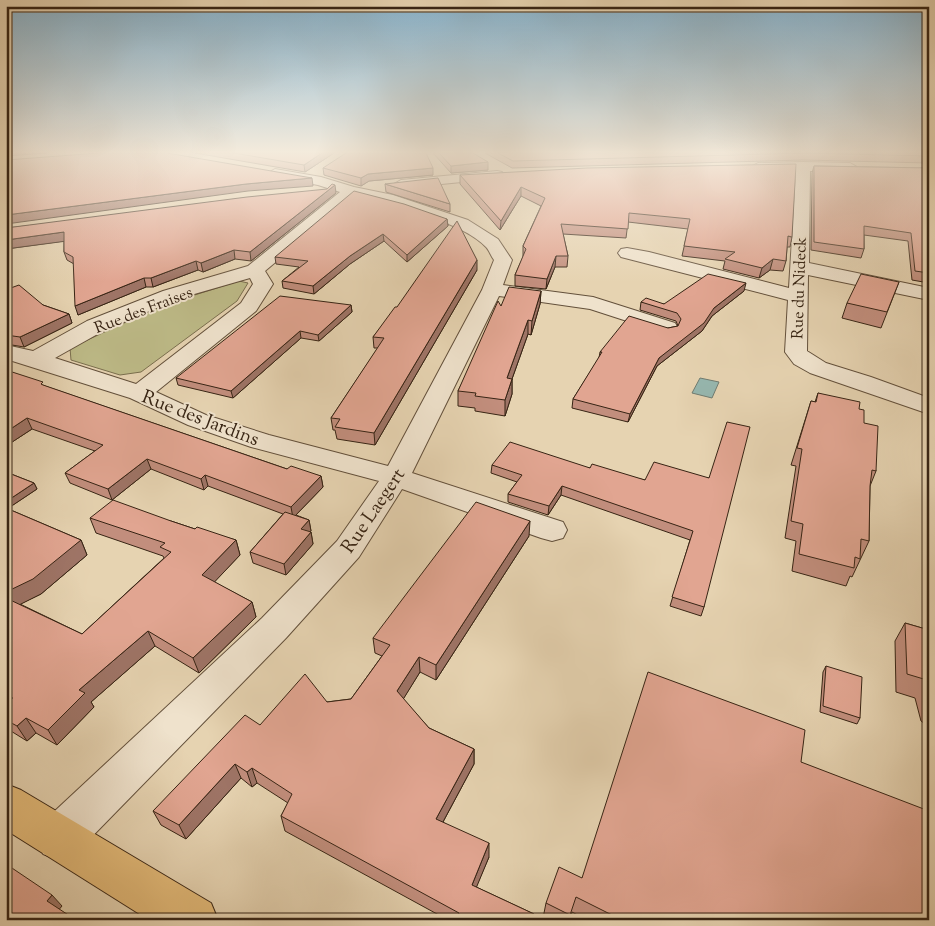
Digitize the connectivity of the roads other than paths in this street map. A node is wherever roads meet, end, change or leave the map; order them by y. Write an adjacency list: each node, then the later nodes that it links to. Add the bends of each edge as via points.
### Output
1 (345, 196): 6 (street, Rue des Fraises)
2 (379, 196): 7 (street, Rue Laegert, via 462,224 492,242 503,260)
3 (808, 196): 5 (street, Rue du Nideck)
4 (627, 252): 9 (street, via 679,263)
5 (799, 267): 8 (street); 9 (street, Rue du Nideck)
6 (255, 270): 12 (street, Rue des Fraises, via 170,295 95,326); 13 (street, via 263,284 249,307)
7 (492, 290): 10 (street, via 593,303); 15 (street, Rue Laegert)
8 (929, 294)
9 (799, 298): 14 (street, Rue du Nideck, via 796,352 803,361)
10 (667, 328)
11 (6, 352): 12 (street, Rue des Jardins)
12 (36, 359): 13 (street, Rue des Jardins)
13 (139, 393): 15 (street, Rue des Jardins, via 197,420 260,441)
14 (929, 407)
15 (396, 477): 16 (street, Rue des Jardins); 18 (street, Rue Laegert, via 348,549 274,628)
16 (552, 530)
17 (6, 805): 18 (main road)
18 (59, 838): 19 (main road)
19 (194, 920)

